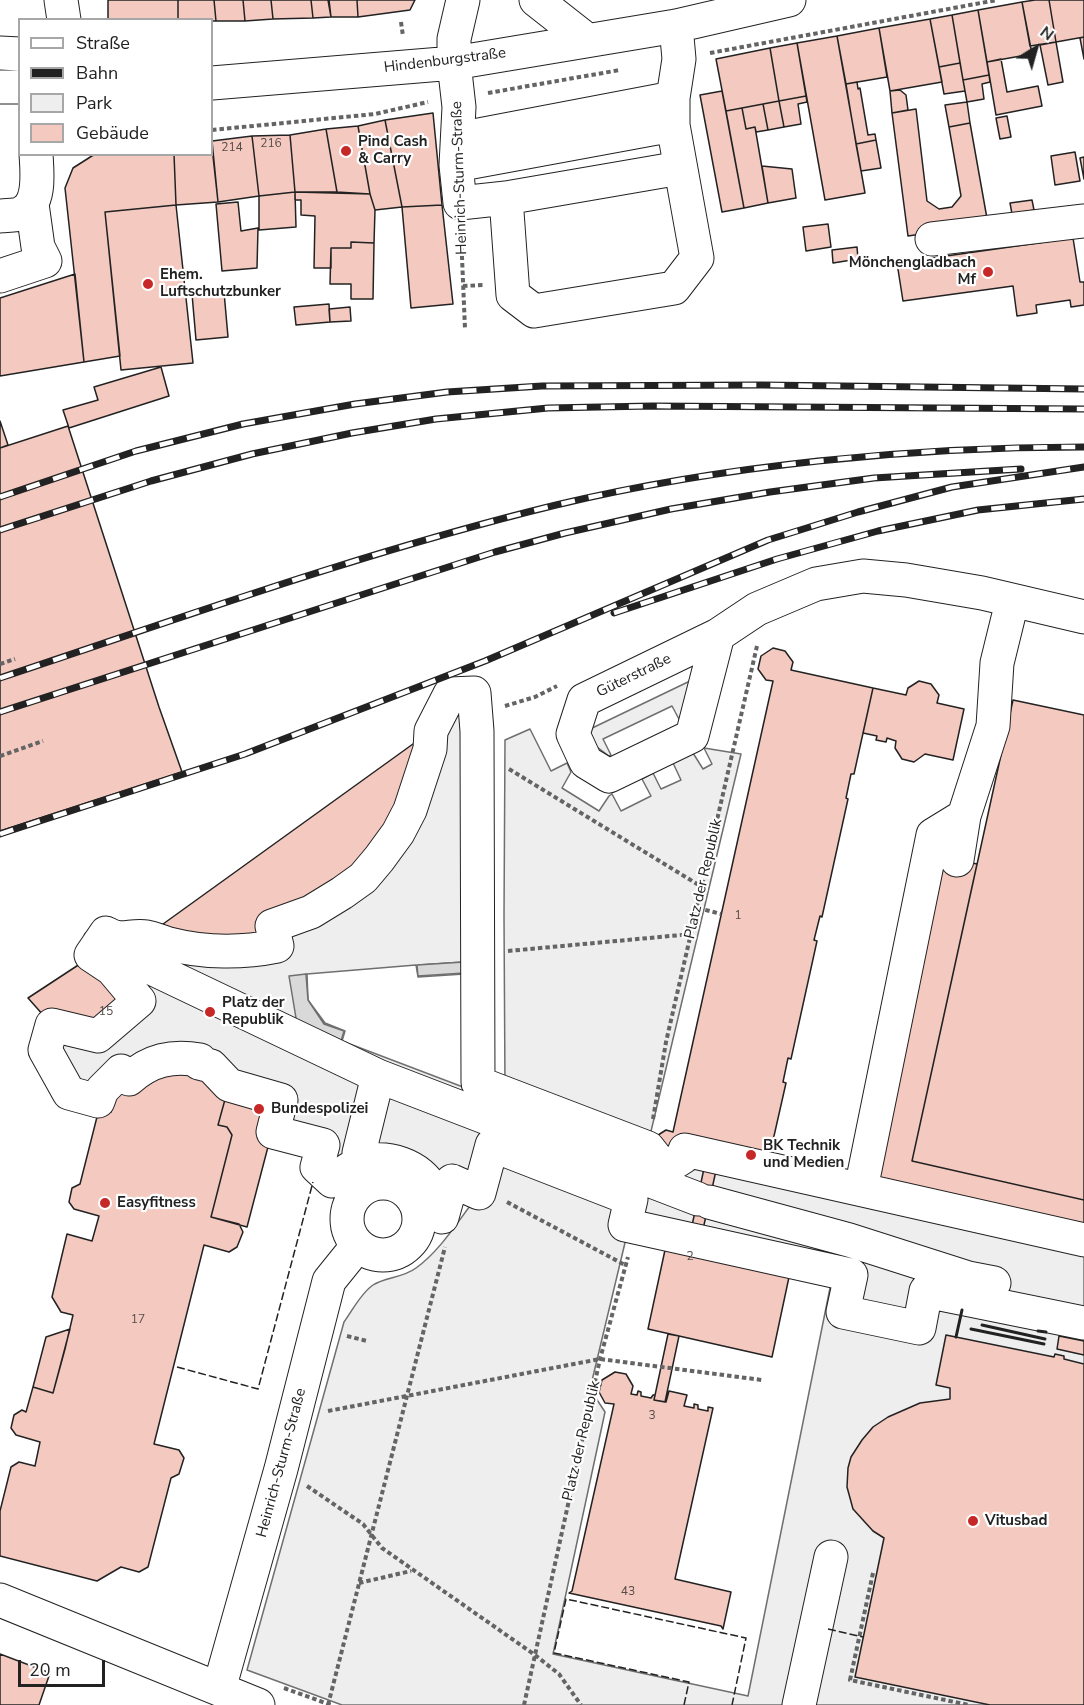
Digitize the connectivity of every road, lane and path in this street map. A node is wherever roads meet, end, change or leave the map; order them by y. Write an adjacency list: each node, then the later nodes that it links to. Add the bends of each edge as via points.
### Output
1 (61, 0): 7 (street)
2 (75, 0): 8 (street)
3 (463, 0): 13 (street)
4 (471, 0): 13 (street)
5 (536, 0): 10 (street)
6 (789, 0): 9 (street, Hindenburgstraße)
7 (64, 18)
8 (76, 18)
9 (676, 26): 10 (street, Hindenburgstraße); 17 (street, via 679,59)
10 (587, 40): 13 (street, Hindenburgstraße)
11 (0, 53): 12 (street)
12 (18, 54)
13 (453, 63): 14 (street, Hindenburgstraße); 18 (street, Heinrich-Sturm-Straße, via 459,107)
14 (213, 83)
15 (0, 87): 16 (street)
16 (18, 87)
17 (673, 112): 18 (street); 20 (street)
18 (457, 152): 22 (street, Heinrich-Sturm-Straße)
19 (36, 156): 23 (street)
20 (680, 168): 21 (street); 21 (street, via 697,258 674,288 534,311 513,295)
21 (506, 198): 22 (street)
22 (460, 203): 28 (path, Heinrich-Sturm-Straße)
23 (32, 204): 24 (street, via 23,213); 27 (street, via 38,247 45,261)
24 (0, 216)
25 (1084, 221): 26 (street)
26 (932, 239)
27 (0, 276)
28 (465, 329)
29 (997, 597): 30 (street, Güterstraße, via 863,576 816,584); 31 (street, Güterstraße); 38 (street, via 993,726)
30 (757, 609): 32 (street, Güterstraße); 40 (path, Platz der Republik, via 759,638)
31 (1084, 617)
32 (718, 635): 32 (street, Güterstraße, via 584,700 573,734 586,762 609,776 692,736)
33 (15, 659): 34 (path)
34 (0, 664)
35 (43, 741): 36 (path)
36 (0, 756)
37 (508, 769): 40 (path)
38 (964, 816): 39 (street); 49 (street, via 933,834)
39 (957, 860)
40 (703, 887): 41 (path, Platz der Republik)
41 (698, 908): 42 (path); 43 (path, Platz der Republik)
42 (721, 914)
43 (692, 933): 45 (path); 48 (path, Platz der Republik, via 666,1042)
44 (99, 943): 46 (street); 48 (street, via 106,933 116,939 145,937 206,950 255,951 277,946 272,926 311,912 342,893 363,878 379,859 410,810 428,760 431,731 450,694 474,693 478,1083); 50 (street, via 91,955 112,969 138,1001 98,1036 52,1026 45,1050 69,1093 98,1101 102,1090 121,1071 129,1079 160,1060 200,1060 229,1085 281,1100 273,1132 323,1145 317,1167 332,1181 359,1163 393,1161 411,1167 424,1178 434,1191 442,1217 452,1181 479,1193)
45 (497, 952)
46 (378, 1076): 47 (street); 48 (street)
47 (359, 1153)
48 (645, 1163): 49 (street, via 672,1164 684,1157 685,1150); 51 (street); 53 (street, via 704,1201)
49 (861, 1187): 53 (street); 54 (street)
50 (480, 1188): 51 (street, via 492,1145 631,1199 625,1226); 56 (path)
51 (635, 1227): 56 (path, Platz der Republik); 58 (street, via 851,1275 843,1312 919,1328 926,1291)
52 (446, 1240): 61 (path)
53 (849, 1240): 57 (street, via 968,1278)
54 (1084, 1240)
55 (358, 1245): 62 (street, Heinrich-Sturm-Straße, via 329,1281)
56 (626, 1265): 59 (path, Platz der Republik)
57 (1084, 1301)
58 (1084, 1323)
59 (600, 1359): 60 (path); 61 (path); 70 (path, Platz der Republik)
60 (762, 1380)
61 (406, 1395): 62 (path); 64 (path)
62 (295, 1417): 63 (street, Heinrich-Sturm-Straße)
63 (281, 1469): 64 (path, via 363,1524); 71 (street, Heinrich-Sturm-Straße)
64 (371, 1536): 66 (path); 68 (path)
65 (830, 1557): 76 (street)
66 (412, 1571): 68 (path); 70 (path)
67 (873, 1573): 77 (path, via 850,1680)
68 (359, 1583): 73 (path)
69 (0, 1600): 71 (street)
70 (535, 1655): 74 (path, Platz der Republik); 75 (path, via 559,1674)
71 (219, 1689): 72 (street)
72 (258, 1705)
73 (328, 1705)
74 (524, 1705)
75 (581, 1705)
76 (799, 1705)
77 (969, 1705)

